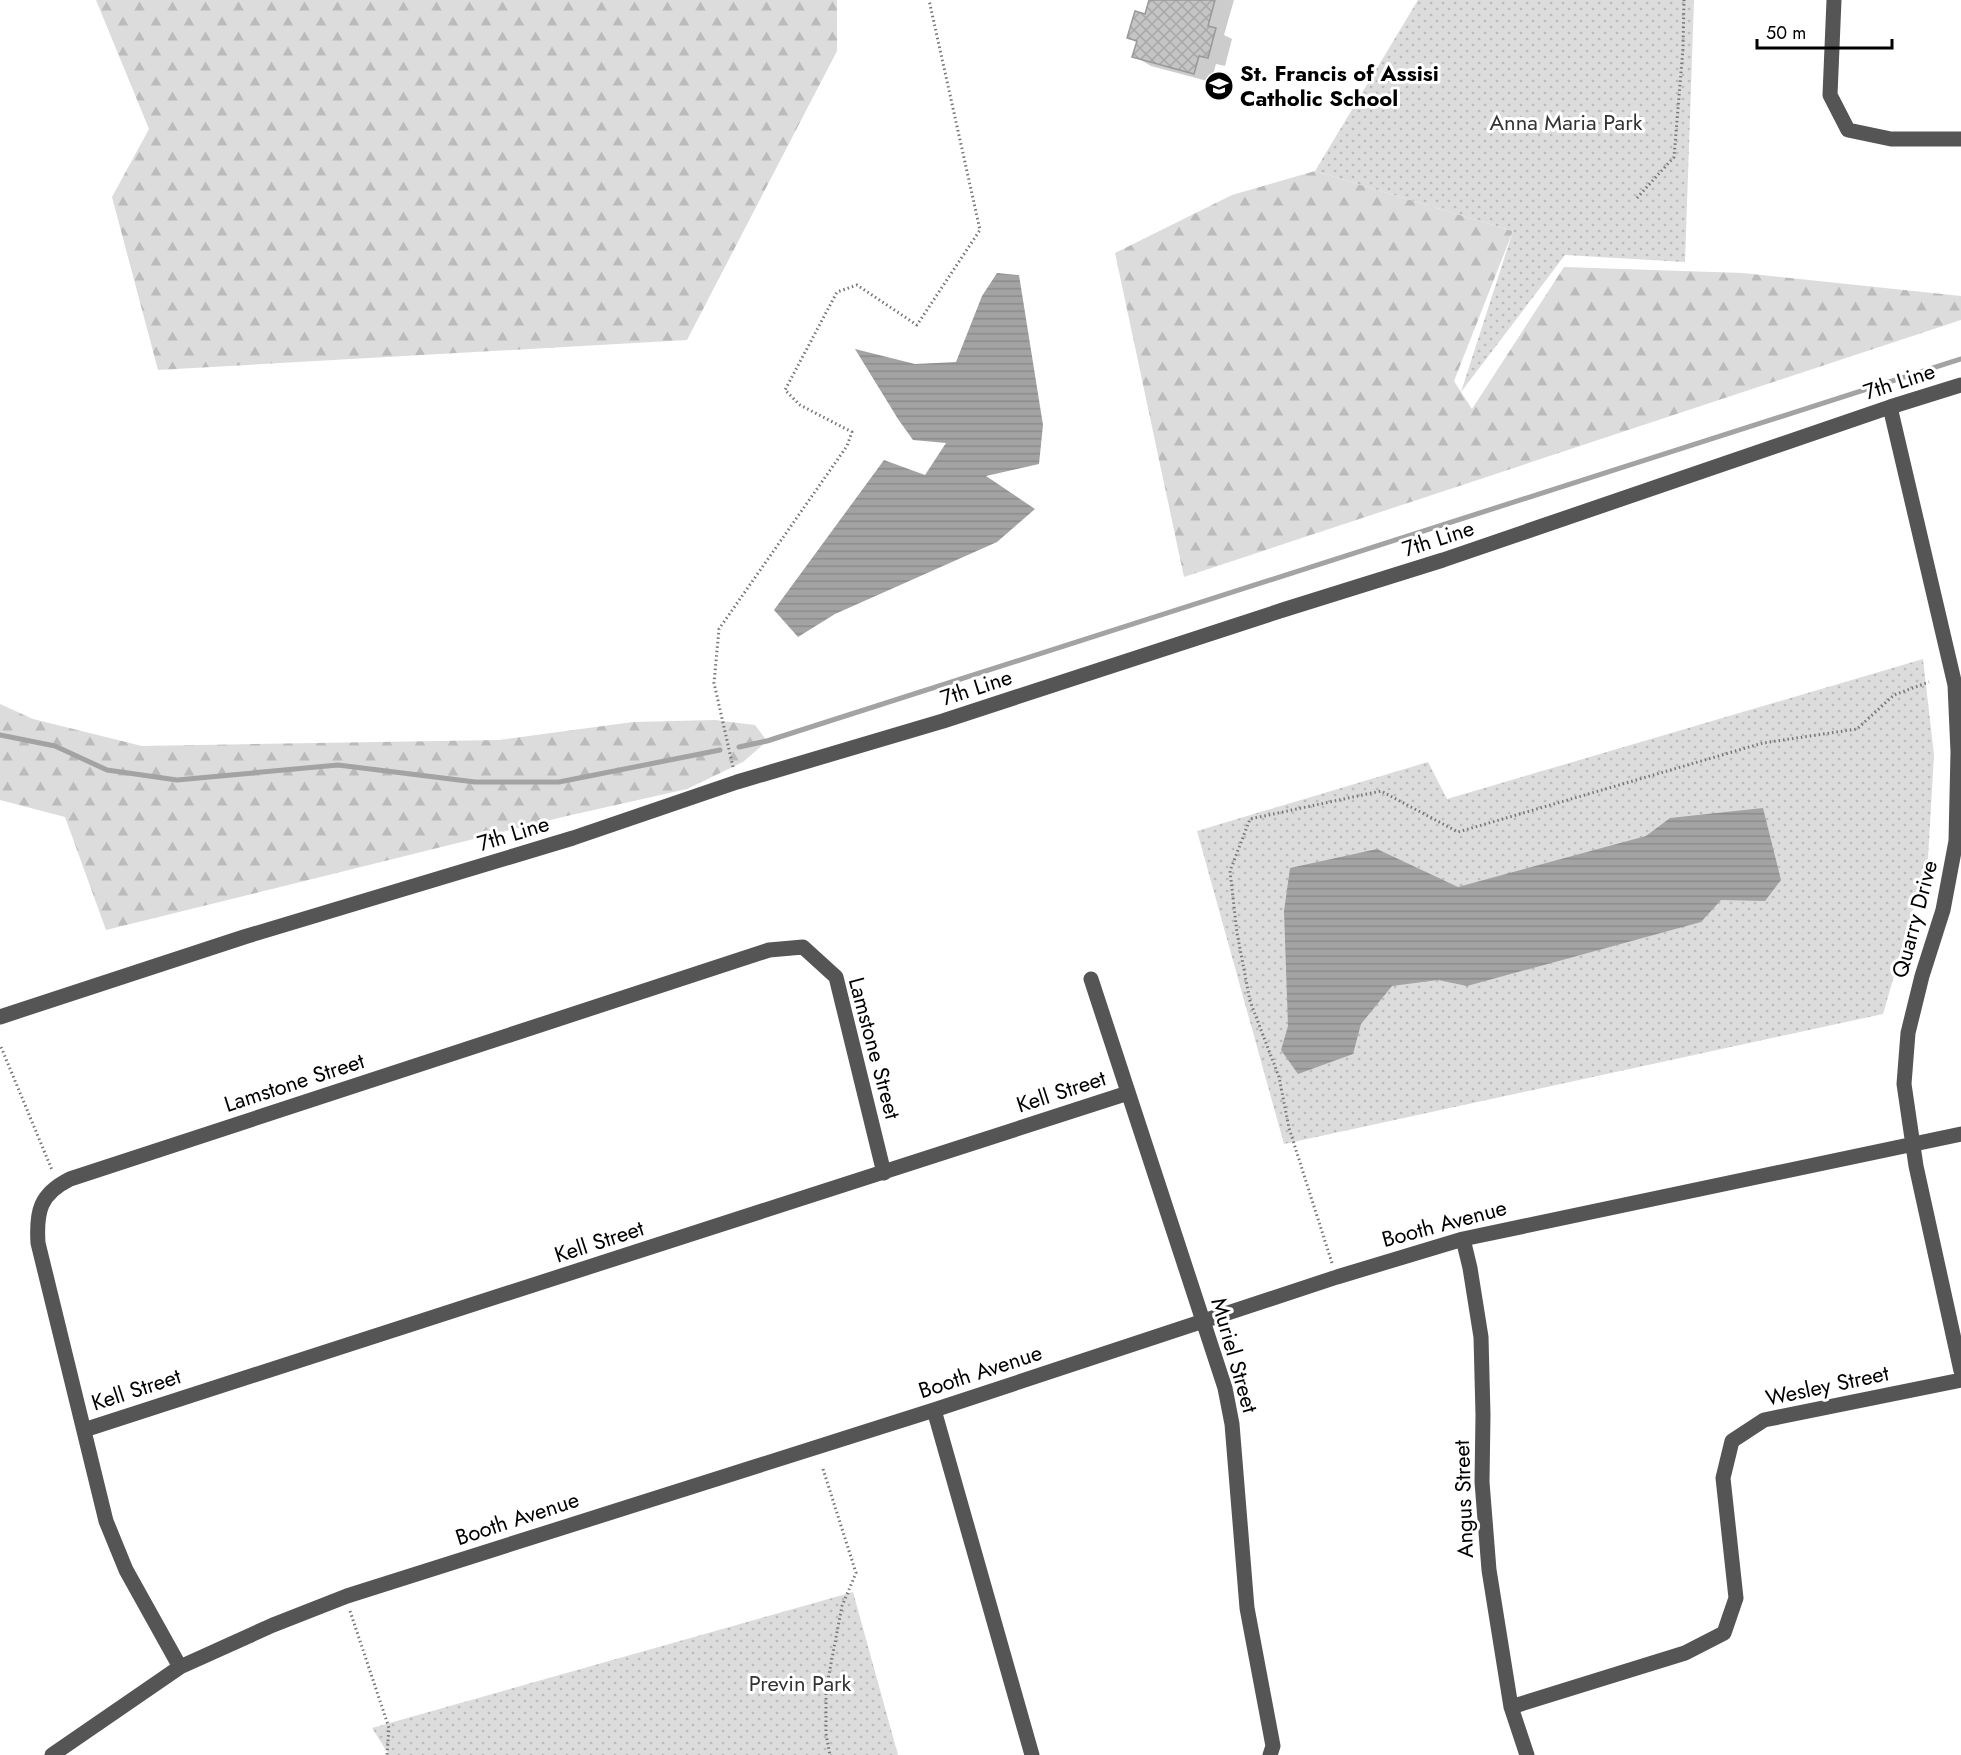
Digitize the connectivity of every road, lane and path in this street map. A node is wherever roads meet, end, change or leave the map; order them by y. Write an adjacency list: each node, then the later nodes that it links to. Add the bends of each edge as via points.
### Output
1 (929, 0): 9 (path, via 980,230 917,325 857,285 837,292 785,390 800,405 852,432 847,446 719,629 714,682)
2 (1684, 0): 5 (path, via 1674,157)
3 (1834, 0): 4 (street, via 1830,95 1848,130 1891,139)
4 (1961, 139)
5 (1637, 198)
6 (1961, 385): 7 (street, 7th Line)
7 (1890, 407): 9 (street, 7th Line, via 1443,561 943,721); 15 (street, Quarry Drive, via 1955,685 1958,752 1956,841 1943,910 1908,1033 1904,1084)
8 (1929, 682): 19 (path, via 1894,695 1857,729 1763,743 1458,832 1381,791 1250,819 1230,870 1237,933 1250,1001 1279,1077 1289,1128)
9 (737, 782): 11 (street, 7th Line, via 573,838 244,937)
10 (1091, 979): 13 (street, Muriel Street)
11 (0, 1017)
12 (1, 1047): 16 (path)
13 (1128, 1093): 17 (street, Kell Street); 20 (street, Muriel Street)
14 (1961, 1134): 15 (street, Booth Avenue)
15 (1912, 1144): 18 (street, Booth Avenue); 21 (street, Quarry Drive)
16 (52, 1170)
17 (884, 1173): 24 (street, Kell Street); 24 (street, Lamstone Street, via 836,977 803,947 758,954 54,1187 42,1203 37,1222 38,1243)
18 (1463, 1239): 20 (street, Booth Avenue); 28 (street, Angus Street, via 1480,1338 1482,1482 1489,1570)
19 (1332, 1264)
20 (1204, 1320): 23 (street, Booth Avenue); 33 (street, Muriel Street, via 1232,1424 1247,1608 1273,1746)
21 (1961, 1371)
22 (1961, 1380): 28 (street, Wesley Street, via 1764,1420 1732,1441 1723,1478 1736,1598 1724,1633 1685,1653)
23 (934, 1410): 27 (street, Booth Avenue, via 347,1596); 32 (street)
24 (84, 1430): 27 (street, Lamstone Street, via 106,1521 122,1560)
25 (823, 1469): 31 (path, via 856,1573 842,1606 826,1690)
26 (350, 1611): 30 (path, via 389,1728)
27 (180, 1667): 29 (street, Booth Avenue)
28 (1511, 1707): 34 (street, Angus Street)
29 (52, 1755)
30 (387, 1755)
31 (830, 1755)
32 (1032, 1755)
33 (1270, 1755)
34 (1527, 1755)

